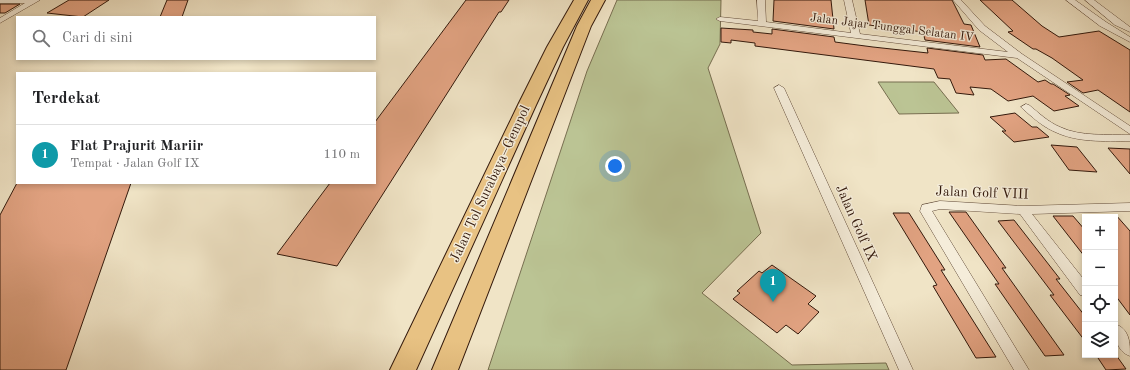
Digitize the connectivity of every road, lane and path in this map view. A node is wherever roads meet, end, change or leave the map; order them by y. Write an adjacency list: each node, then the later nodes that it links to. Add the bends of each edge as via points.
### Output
1 (35, 0): 9 (street); 11 (street)
2 (581, 0): 30 (highway, Jalan Tol Surabaya–Gempol, via 527,105)
3 (598, 0): 31 (highway, Jalan Tol Surabaya–Gempol, via 584,26)
4 (761, 0): 15 (street)
5 (848, 0): 18 (street)
6 (957, 0): 20 (street, via 982,28)
7 (1070, 0): 16 (street)
8 (1089, 0): 14 (street)
9 (0, 1)
10 (0, 14): 11 (street)
11 (13, 14): 13 (street)
12 (720, 19): 15 (street, Jalan Jajar Tunggal Selatan IV)
13 (0, 21)
14 (1118, 23): 16 (street); 17 (street)
15 (762, 24): 18 (street, Jalan Jajar Tunggal Selatan IV)
16 (1102, 24): 19 (street)
17 (1130, 30)
18 (856, 36): 20 (street, Jalan Jajar Tunggal Selatan IV)
19 (1130, 40)
20 (1019, 56): 23 (street)
21 (779, 88): 32 (street, Jalan Golf IX)
22 (1026, 107): 24 (street, via 1065,133 1076,136)
23 (1130, 131)
24 (1130, 138)
25 (1023, 210): 26 (street, Jalan Golf VIII); 27 (street); 33 (street, Jalan Golf VIII, via 940,205 926,208)
26 (1128, 210)
27 (1082, 287)
28 (1118, 334): 29 (street)
29 (1130, 350)
30 (403, 370)
31 (445, 370)
32 (906, 370)
33 (1022, 370)

